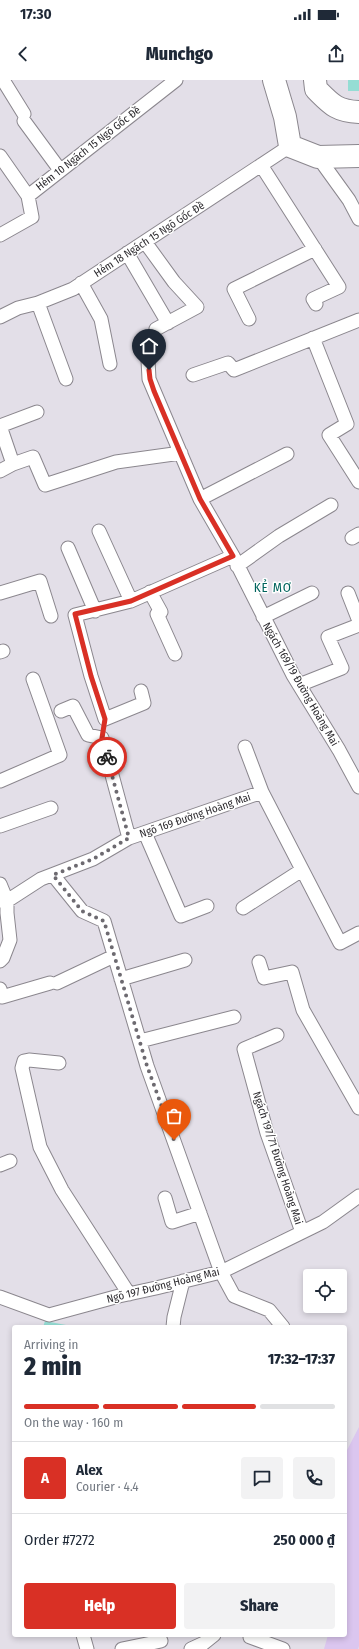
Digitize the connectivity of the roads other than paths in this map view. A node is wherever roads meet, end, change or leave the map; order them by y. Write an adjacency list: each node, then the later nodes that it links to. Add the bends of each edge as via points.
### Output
1 (3, 80): 11 (lane, via 24,118)
2 (176, 80): 11 (lane, Hẻm 10 Ngách 15 Ngõ Gốc Đề)
3 (274, 80): 6 (street, via 285,116)
4 (315, 80): 5 (street, via 316,89 333,106)
5 (359, 112)
6 (290, 146): 9 (street); 10 (lane, Hẻm 18 Ngách 15 Ngõ Gốc Đề)
7 (0, 156): 12 (lane)
8 (359, 156): 9 (street)
9 (318, 157): 13 (lane, via 349,200)
10 (261, 165): 15 (lane, Hẻm 18 Ngách 15 Ngõ Gốc Đề); 16 (lane)
11 (60, 170): 12 (lane, Hẻm 10 Ngách 15 Ngõ Gốc Đề)
12 (28, 196): 14 (lane, Hẻm 10 Ngách 15 Ngõ Gốc Đề, via 32,217)
13 (359, 219)
14 (0, 235)
15 (145, 242): 17 (lane, Hẻm 18 Ngách 15 Ngõ Gốc Đề); 17 (lane, via 174,282 197,307 162,326)
16 (315, 249): 20 (lane, via 339,287 313,299); 22 (lane, via 234,289)
17 (127, 253): 18 (lane, Hẻm 18 Ngách 15 Ngõ Gốc Đề)
18 (81, 283): 19 (lane, Hẻm 18 Ngách 15 Ngõ Gốc Đề, via 73,289); 26 (lane, via 101,319)
19 (38, 303): 21 (lane, Hẻm 18 Ngách 15 Ngõ Gốc Đề, via 18,308); 28 (lane)
20 (316, 304)
21 (0, 317)
22 (249, 319)
23 (359, 320): 24 (lane)
24 (313, 338): 27 (lane, via 234,370 228,363); 35 (lane, via 347,424 329,435)
25 (148, 360): 31 (lane, Ngách 169/19 Đường Hoàng Mai, via 150,379)
26 (110, 364)
27 (192, 375)
28 (66, 379)
29 (37, 412): 30 (lane)
30 (0, 426): 33 (lane)
31 (181, 453): 33 (lane, via 116,462 45,485 33,457); 36 (lane, Ngách 169/19 Đường Hoàng Mai)
32 (287, 454): 36 (lane)
33 (13, 464): 34 (lane)
34 (0, 470)
35 (359, 482)
36 (200, 499): 40 (lane, Ngách 169/19 Đường Hoàng Mai)
37 (331, 505): 40 (lane)
38 (99, 531): 45 (lane)
39 (68, 548): 46 (lane)
40 (235, 561): 41 (lane); 48 (lane, Ngách 169/19 Đường Hoàng Mai)
41 (150, 592): 45 (lane); 51 (lane, via 161,612 157,614)
42 (0, 593): 47 (lane, via 40,581)
43 (312, 593): 48 (lane)
44 (348, 593): 49 (lane)
45 (131, 601): 46 (lane)
46 (95, 610): 56 (lane, via 75,614)
47 (51, 616)
48 (263, 617): 53 (lane, Ngách 169/19 Đường Hoàng Mai)
49 (359, 621)
50 (359, 625): 53 (lane, via 328,637 342,668)
51 (176, 654)
52 (33, 679): 59 (lane, via 60,755)
53 (299, 685): 60 (lane, Ngách 169/19 Đường Hoàng Mai)
54 (141, 691): 56 (lane, via 144,703)
55 (61, 711): 57 (lane, via 73,706 88,735)
56 (105, 719): 57 (lane)
57 (102, 738): 65 (lane)
58 (244, 747): 61 (lane)
59 (0, 781)
60 (359, 787)
61 (262, 792): 64 (lane, Ngõ 169 Đường Hoàng Mai); 66 (lane, Ngõ 169 Đường Hoàng Mai)
62 (51, 808): 63 (lane)
63 (0, 826)
64 (145, 833): 65 (lane, Ngõ 169 Đường Hoàng Mai); 70 (lane, via 181,916)
65 (129, 838): 67 (lane, Ngõ 169 Đường Hoàng Mai, via 93,859)
66 (302, 870): 71 (lane); 72 (lane, Ngõ 169 Đường Hoàng Mai, via 340,943)
67 (53, 875): 69 (lane, Ngõ 169 Đường Hoàng Mai, via 41,879); 73 (lane, via 82,911 104,921)
68 (0, 884): 69 (lane)
69 (4, 901): 75 (lane, via 10,940)
70 (207, 906)
71 (243, 908)
72 (359, 933)
73 (114, 956): 77 (lane); 78 (lane, via 53,983 2,998)
74 (185, 960): 77 (lane)
75 (0, 961)
76 (259, 962): 83 (lane, via 264,978 292,972 303,1010)
77 (121, 979): 81 (lane)
78 (0, 989)
79 (234, 1018): 81 (lane)
80 (277, 1035): 87 (lane, Ngách 197/71 Đường Hoàng Mai, via 244,1049 267,1133)
81 (140, 1041): 86 (lane)
82 (59, 1063): 90 (lane, via 29,1060 24,1061 22,1068 40,1147 62,1190)
83 (359, 1108)
84 (359, 1196): 87 (lane, Ngõ 197 Đường Hoàng Mai, via 323,1222)
85 (165, 1198): 86 (lane, via 172,1222)
86 (200, 1213): 88 (lane)
87 (302, 1232): 88 (lane, Ngõ 197 Đường Hoàng Mai)
88 (221, 1272): 89 (lane, Ngõ 197 Đường Hoàng Mai); 93 (lane, via 234,1296 269,1310)
89 (183, 1281): 90 (lane, Ngõ 197 Đường Hoàng Mai); 92 (lane)
90 (129, 1294): 91 (lane, Ngõ 197 Đường Hoàng Mai, via 49,1314)
91 (0, 1297)
92 (173, 1325)
93 (281, 1325)
94 (84, 1637): 98 (lane)
95 (212, 1637): 100 (lane)
96 (250, 1637): 101 (lane)
97 (161, 1642): 99 (lane)
98 (87, 1649)
99 (122, 1649)
100 (191, 1649)
101 (283, 1649)

